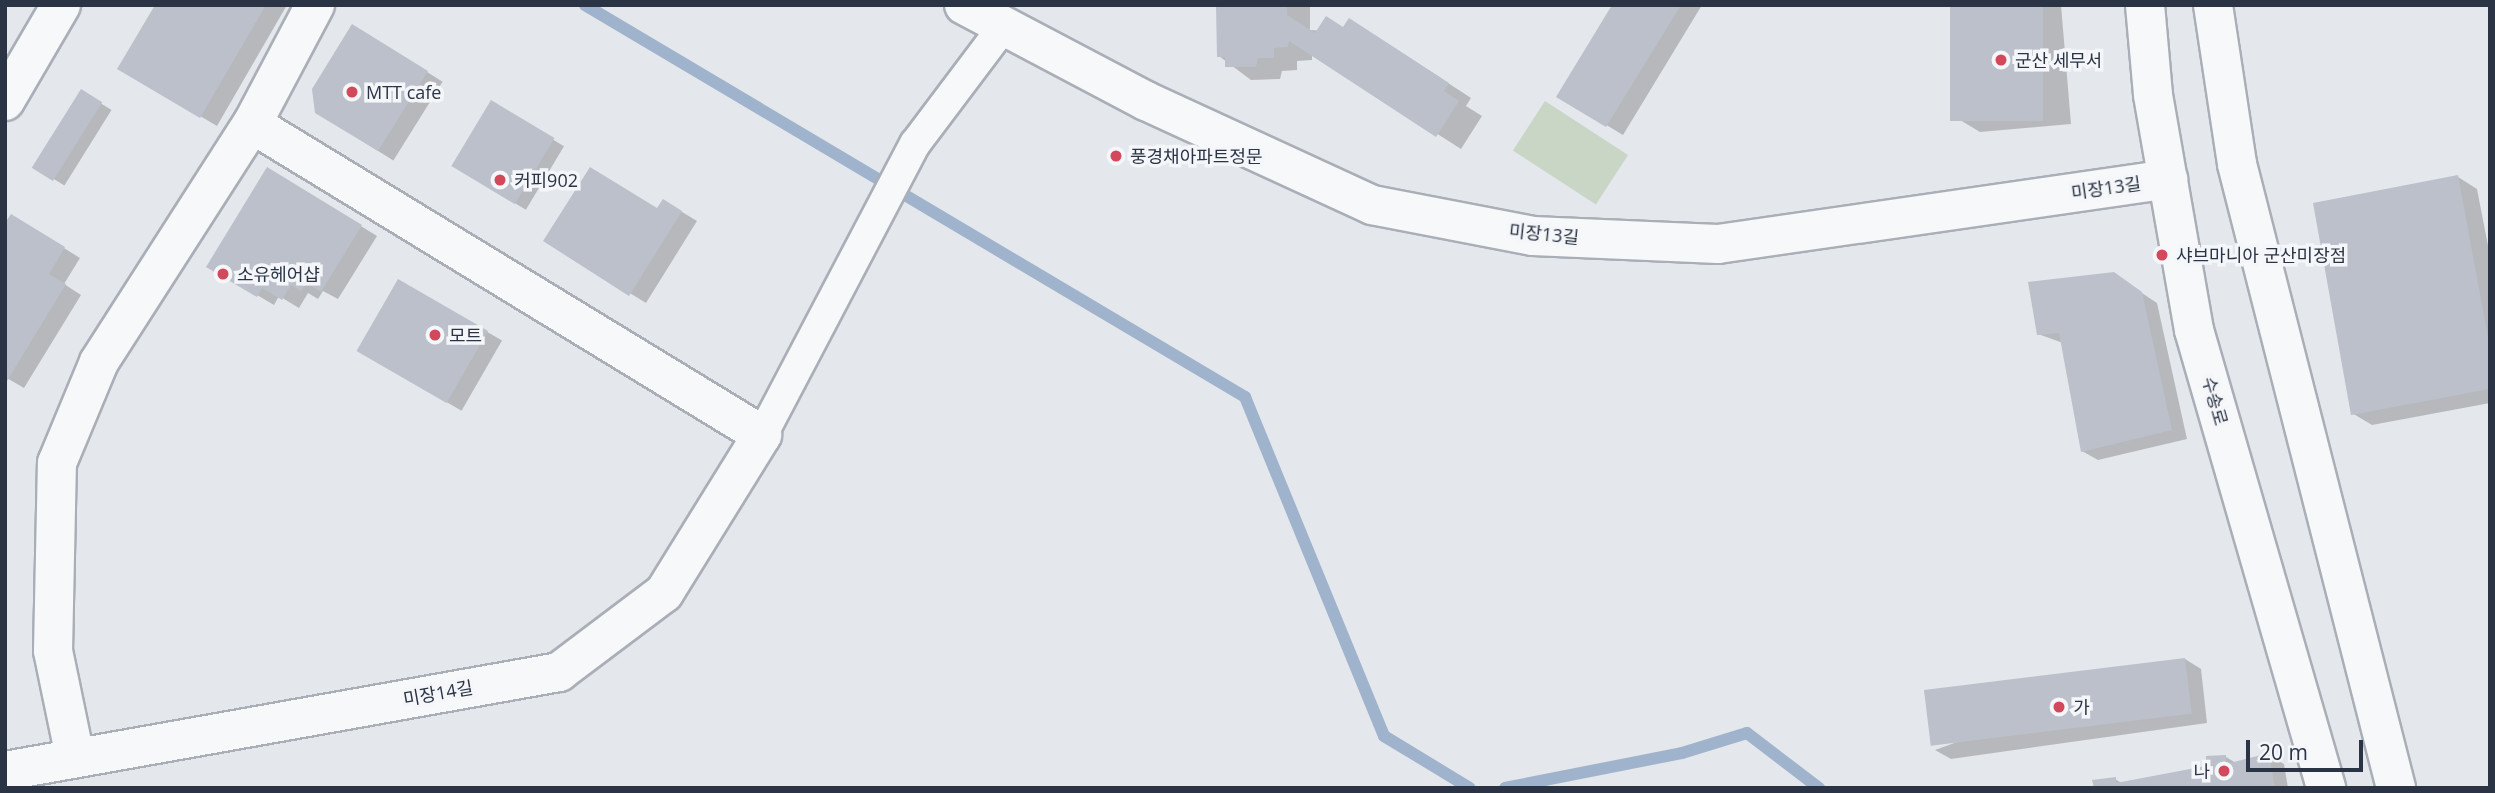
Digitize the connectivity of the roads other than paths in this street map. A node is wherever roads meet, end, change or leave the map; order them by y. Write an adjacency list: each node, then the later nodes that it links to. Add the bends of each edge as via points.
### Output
1 (61, 5): 7 (street)
2 (315, 5): 8 (street)
3 (964, 5): 6 (street, 미장13길)
4 (2145, 5): 9 (street, 수송로)
5 (2213, 5): 14 (street, via 2237,164)
6 (1004, 26): 9 (street, 미장13길, via 1146,101 1373,205 1534,236 1718,244); 10 (street, via 915,144)
7 (5, 101)
8 (252, 124): 10 (street); 11 (street, via 99,362 57,463 53,652)
9 (2168, 179): 13 (street, 수송로, via 2194,330)
10 (762, 435): 11 (street, 미장14길, via 664,593 559,672)
11 (75, 757): 12 (street, 미장14길)
12 (5, 771)
13 (2326, 788)
14 (2396, 788)

